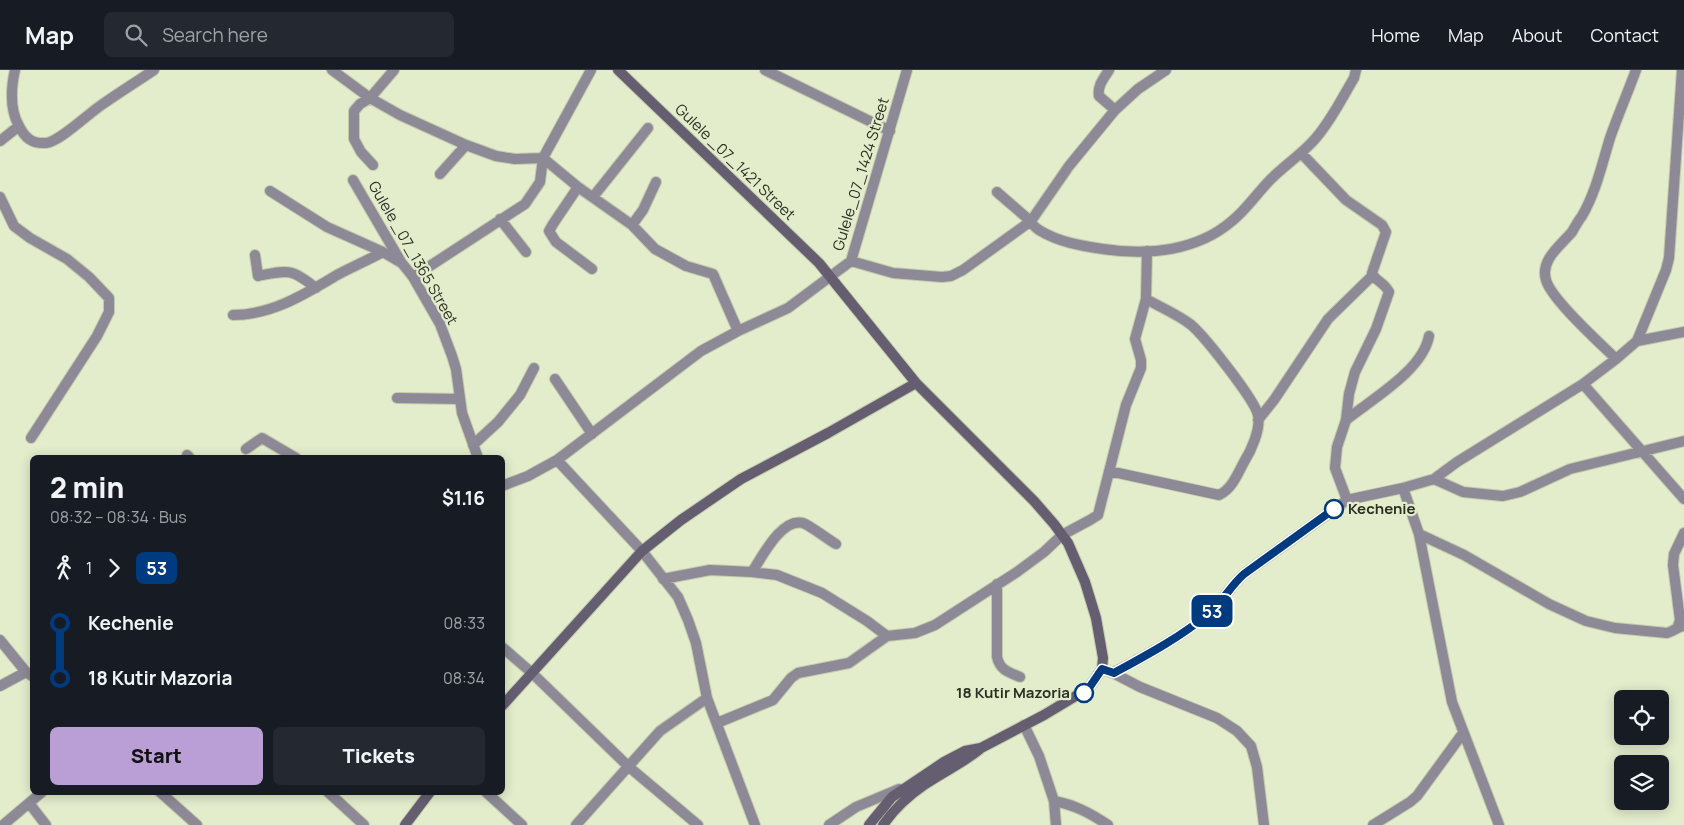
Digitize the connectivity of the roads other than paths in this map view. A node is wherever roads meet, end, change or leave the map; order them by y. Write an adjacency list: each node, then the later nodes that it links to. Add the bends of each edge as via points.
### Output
1 (15, 70): 16 (street, via 12,91)
2 (154, 70): 16 (street, via 47,143 32,142)
3 (332, 70): 14 (street)
4 (394, 70): 14 (street)
5 (591, 70): 23 (street)
6 (765, 70): 18 (street)
7 (907, 70): 18 (street, Gulele_07_1424 Street)
8 (1109, 70): 15 (street, via 1098,92)
9 (1166, 70): 15 (street)
10 (1356, 70): 21 (street, via 1325,125)
11 (1636, 70): 53 (street, via 1591,197 1573,231 1553,252 1545,270 1551,290 1562,304)
12 (1682, 70): 22 (street)
13 (623, 72): 45 (main road, Gulele _07_1421 Street, via 812,256)
14 (370, 98): 20 (street); 24 (street, via 354,111 354,139)
15 (1115, 110): 34 (street, via 1069,166)
16 (19, 126): 19 (street)
17 (648, 128): 32 (street)
18 (890, 131): 40 (street, Gulele_07_1424 Street)
19 (0, 141)
20 (466, 144): 23 (street, via 496,156); 25 (street)
21 (1301, 153): 36 (street, via 1217,233 1181,248); 43 (street, via 1346,200 1385,228 1385,238)
22 (1680, 154): 52 (street, via 1669,258)
23 (543, 158): 28 (street); 33 (street, via 540,182 524,204)
24 (373, 165)
25 (440, 174)
26 (353, 180): 41 (street, Gulele _07_1365 Street)
27 (656, 182): 35 (street)
28 (578, 187): 32 (street); 42 (street, via 550,230 556,242)
29 (270, 191): 37 (street, via 327,227)
30 (996, 192): 34 (street)
31 (0, 197): 63 (street, via 14,226 67,258 109,298 109,312 96,336)
32 (593, 197): 35 (street)
33 (500, 220): 38 (street); 44 (street)
34 (1031, 221): 36 (street, via 1038,230 1081,246); 40 (street, via 951,276 893,273)
35 (632, 225): 49 (street, via 655,249 668,257 713,274)
36 (1147, 251): 47 (street)
37 (383, 252): 41 (street); 46 (street)
38 (526, 252)
39 (255, 256): 46 (street, via 258,276 283,272 298,274)
40 (851, 261): 45 (street, Gulele_07_1424 Street)
41 (401, 262): 44 (street, Gulele _07_1365 Street)
42 (592, 269)
43 (1372, 276): 60 (street, via 1322,326); 61 (street, via 1389,292 1376,329 1355,372)
44 (413, 277): 59 (street, Gulele _07_1365 Street, via 440,324 456,369)
45 (830, 278): 49 (street, Gulele_07_1424 Street, via 788,308); 56 (main road, Gulele _07_1421 Street)
46 (316, 288): 48 (street, via 273,309)
47 (1146, 299): 60 (street, via 1190,324 1204,337 1255,408); 71 (street, via 1135,339 1141,368 1126,405)
48 (233, 314)
49 (738, 331): 62 (street, Gulele_07_1424 Street, via 701,352)
50 (1684, 332): 52 (street)
51 (1429, 336): 61 (street, via 1424,353 1405,375)
52 (1637, 341): 53 (street)
53 (1616, 359): 57 (street)
54 (534, 368): 65 (street, via 520,395)
55 (556, 379): 62 (street)
56 (916, 383): 79 (main road, Gulele _07_1421 Street, via 1034,501); 81 (main road, via 741,479)
57 (1583, 384): 67 (street); 72 (street)
58 (397, 398): 59 (street)
59 (460, 399): 65 (street, Gulele _07_1365 Street)
60 (1258, 420): 71 (street, via 1249,453 1229,487 1218,495)
61 (1346, 420): 76 (street, via 1337,448 1335,468)
62 (592, 434): 70 (street, Gulele_07_1424 Street)
63 (31, 438)
64 (1684, 441): 67 (street)
65 (473, 446): 69 (street, Gulele _07_1365 Street)
66 (246, 449): 68 (street, via 262,438)
67 (1641, 451): 72 (street, via 1570,469 1520,492 1503,496 1463,492); 75 (street)
68 (291, 455)
69 (477, 455)
70 (558, 460): 73 (street, Gulele_07_1424 Street); 81 (street)
71 (1109, 471): 79 (street, via 1098,515)
72 (1434, 479): 74 (street)
73 (505, 485)
74 (1403, 488): 76 (street); 78 (street)
75 (1684, 499)
76 (1348, 500): 91 (street, via 1244,574 1201,620)
77 (1684, 533): 85 (street, via 1674,554 1673,565)
78 (1419, 534): 85 (street, via 1586,621 1615,628 1667,633); 99 (street, via 1452,702)
79 (1062, 535): 84 (street, via 1044,552); 89 (main road, Gulele _07_1421 Street, via 1077,562 1091,600 1101,641)
80 (836, 544): 82 (street, via 803,523 785,526)
81 (642, 551): 83 (street); 90 (main road)
82 (752, 572): 83 (street, via 710,570); 86 (street, via 776,575 822,593)
83 (663, 579): 95 (street, via 678,597 688,620)
84 (997, 584): 86 (street, via 928,629); 93 (street, via 997,656 1002,669)
85 (1681, 626)
86 (887, 636): 97 (street, via 849,663 798,673 773,700)
87 (0, 640): 92 (street)
88 (505, 650): 90 (street)
89 (1102, 669): 91 (street); 98 (main road, via 1084,693)
90 (532, 672): 96 (main road); 101 (street)
91 (1114, 673): 124 (street, via 1217,718 1237,731 1251,746 1257,767)
92 (29, 674): 94 (street)
93 (1020, 677)
94 (0, 686)
95 (707, 698): 97 (street); 101 (street, via 660,732)
96 (505, 703)
97 (717, 723): 118 (street)
98 (1024, 725): 100 (main road); 108 (street)
99 (1463, 733): 125 (street, via 1417,796); 126 (street)
100 (981, 748): 102 (main road, via 964,751); 121 (main road, via 924,785 894,809)
101 (629, 767): 116 (street); 117 (street)
102 (905, 787): 119 (street, via 856,807); 120 (main road, via 892,797)
103 (38, 795): 109 (street)
104 (163, 795): 112 (street)
105 (331, 795): 113 (street)
106 (428, 795): 114 (main road)
107 (489, 795): 115 (street)
108 (1054, 801): 122 (street); 123 (street, via 1087,811)
109 (28, 803): 110 (street); 111 (street)
110 (3, 825)
111 (46, 825)
112 (197, 825)
113 (364, 825)
114 (405, 825)
115 (522, 825)
116 (576, 825)
117 (698, 825)
118 (755, 825)
119 (829, 825)
120 (869, 825)
121 (883, 825)
122 (1056, 825)
123 (1108, 825)
124 (1264, 825)
125 (1373, 825)
126 (1499, 825)

